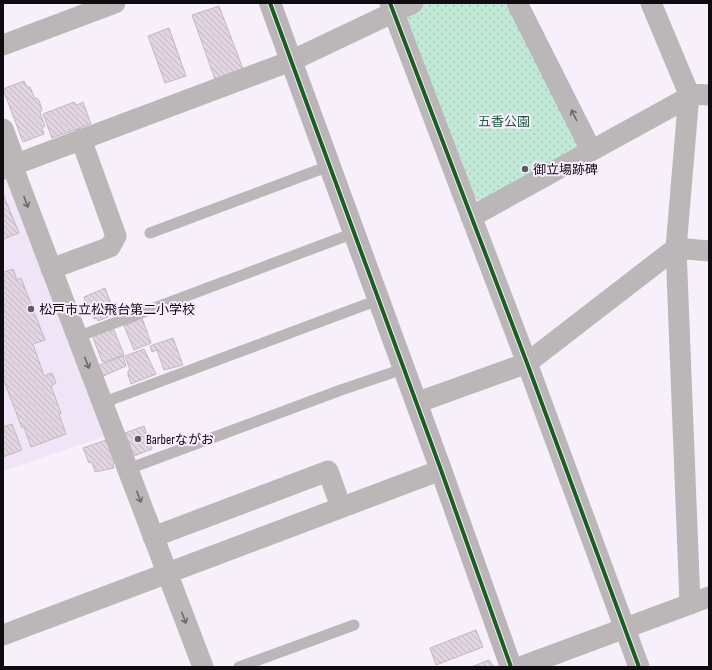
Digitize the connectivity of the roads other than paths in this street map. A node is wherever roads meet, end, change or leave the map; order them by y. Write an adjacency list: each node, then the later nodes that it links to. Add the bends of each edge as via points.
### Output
1 (115, 3): 7 (street)
2 (270, 3): 8 (street)
3 (413, 3): 6 (street)
4 (517, 3): 12 (street, one-way to 4)
5 (651, 3): 9 (street)
6 (392, 8): 8 (street); 15 (street)
7 (3, 45)
8 (292, 61): 11 (street); 14 (street)
9 (696, 95): 12 (street); 18 (street)
10 (3, 129): 13 (street)
11 (81, 139): 13 (street); 20 (street, via 116,236 110,247)
12 (591, 150): 15 (street)
13 (10, 166): 20 (street, one-way to 20)
14 (329, 166): 16 (lane); 17 (street)
15 (472, 217): 23 (street)
16 (150, 233)
17 (354, 233): 21 (street); 22 (lane)
18 (676, 248): 19 (street); 23 (street); 33 (street)
19 (709, 251)
20 (51, 269): 22 (street)
21 (378, 300): 24 (street); 25 (lane)
22 (77, 337): 25 (street, one-way to 25)
23 (527, 363): 26 (street); 35 (street)
24 (403, 369): 26 (street); 27 (lane)
25 (102, 403): 27 (street)
26 (416, 403): 28 (street)
27 (128, 469): 30 (street, one-way to 30)
28 (441, 470): 29 (street); 39 (street)
29 (341, 508): 30 (street, via 328,471); 31 (street)
30 (153, 536): 31 (street)
31 (167, 574): 36 (street); 37 (street, one-way to 37)
32 (709, 597): 33 (street)
33 (690, 604): 35 (street)
34 (354, 625): 38 (lane)
35 (624, 628): 40 (street); 41 (street)
36 (3, 635)
37 (203, 667)
38 (239, 667)
39 (510, 667)
40 (520, 667)
41 (639, 667)

